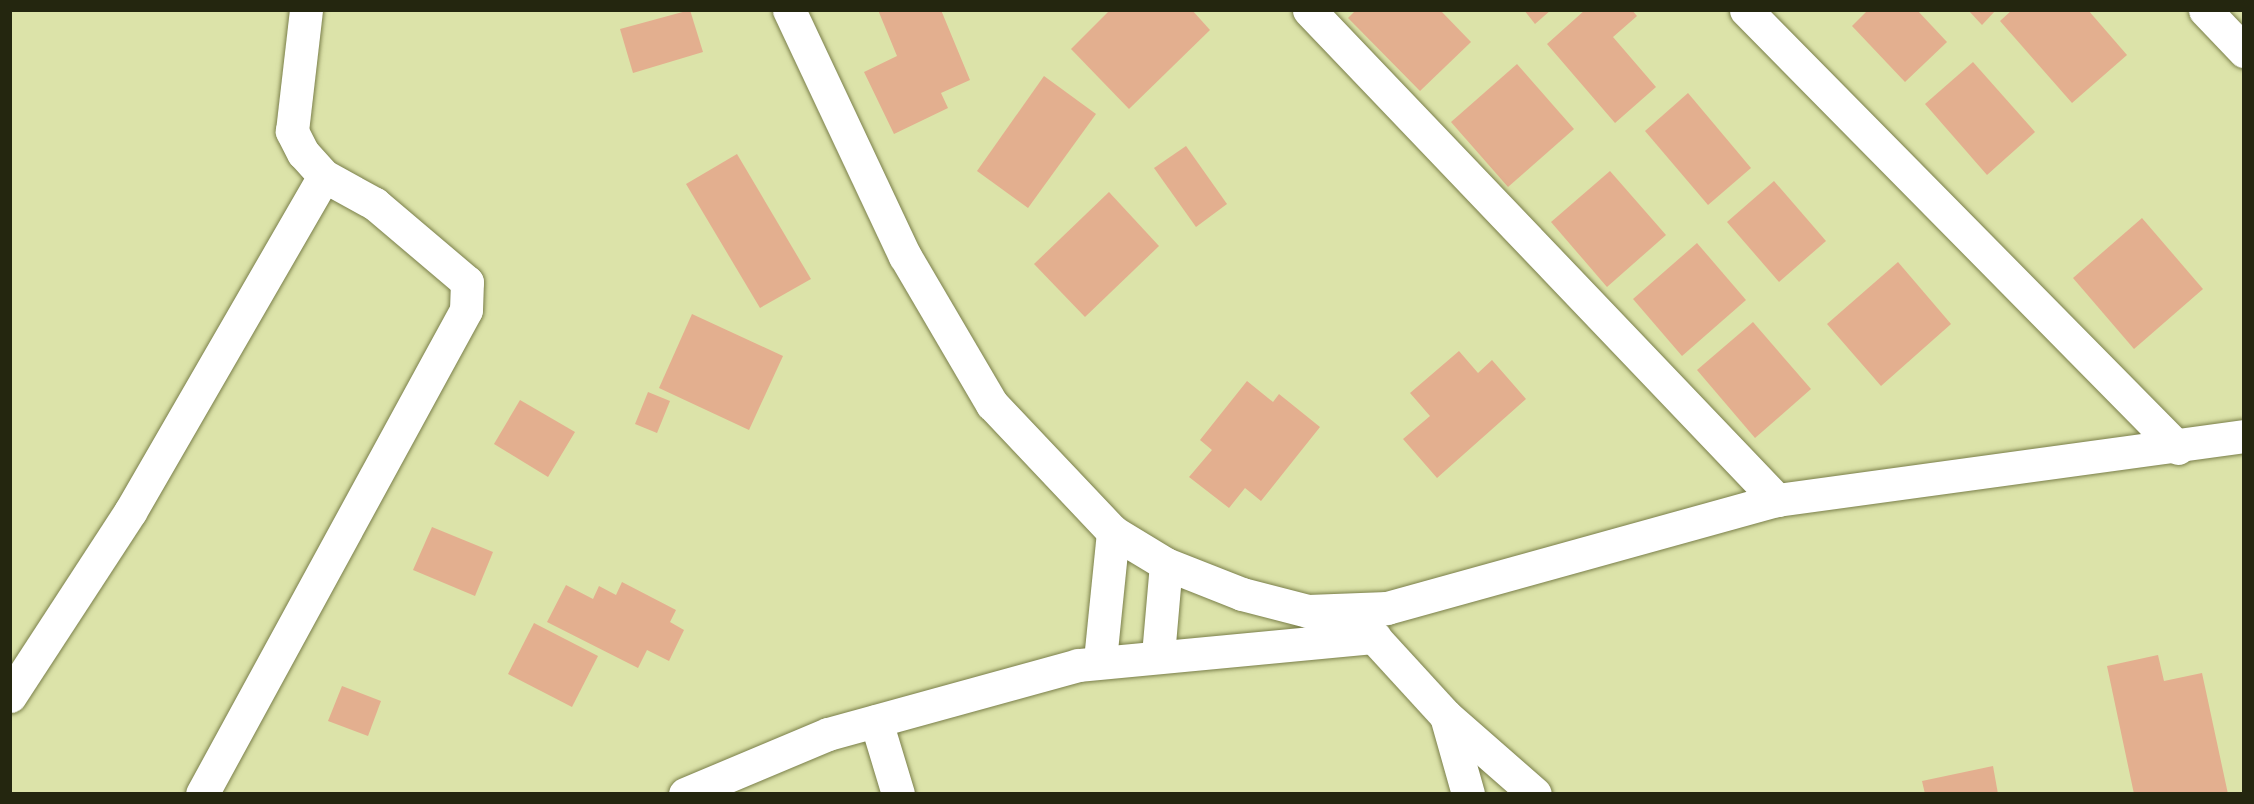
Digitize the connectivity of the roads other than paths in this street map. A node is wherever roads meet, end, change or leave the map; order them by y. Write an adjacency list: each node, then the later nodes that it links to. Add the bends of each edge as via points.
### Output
1 (306, 10): 7 (street, via 292,131)
2 (789, 10): 11 (street, via 904,256 992,404)
3 (1309, 10): 10 (street)
4 (1746, 10): 9 (street)
5 (2205, 10): 6 (street)
6 (2244, 51)
7 (324, 176): 17 (street, via 130,512); 20 (street, via 375,204 467,282 466,310)
8 (2244, 436): 9 (street)
9 (2178, 448): 10 (street)
10 (1777, 500): 13 (street, via 1387,609)
11 (1113, 532): 12 (street); 16 (street)
12 (1166, 564): 13 (street, via 1308,611); 15 (street)
13 (1351, 612): 14 (street)
14 (1375, 637): 15 (street); 18 (street)
15 (1158, 655): 16 (street)
16 (1100, 660): 19 (street)
17 (10, 696)
18 (1446, 716): 23 (street); 24 (street)
19 (876, 721): 21 (street, via 828,735); 22 (street)
20 (202, 794)
21 (685, 794)
22 (898, 794)
23 (1468, 794)
24 (1535, 794)

